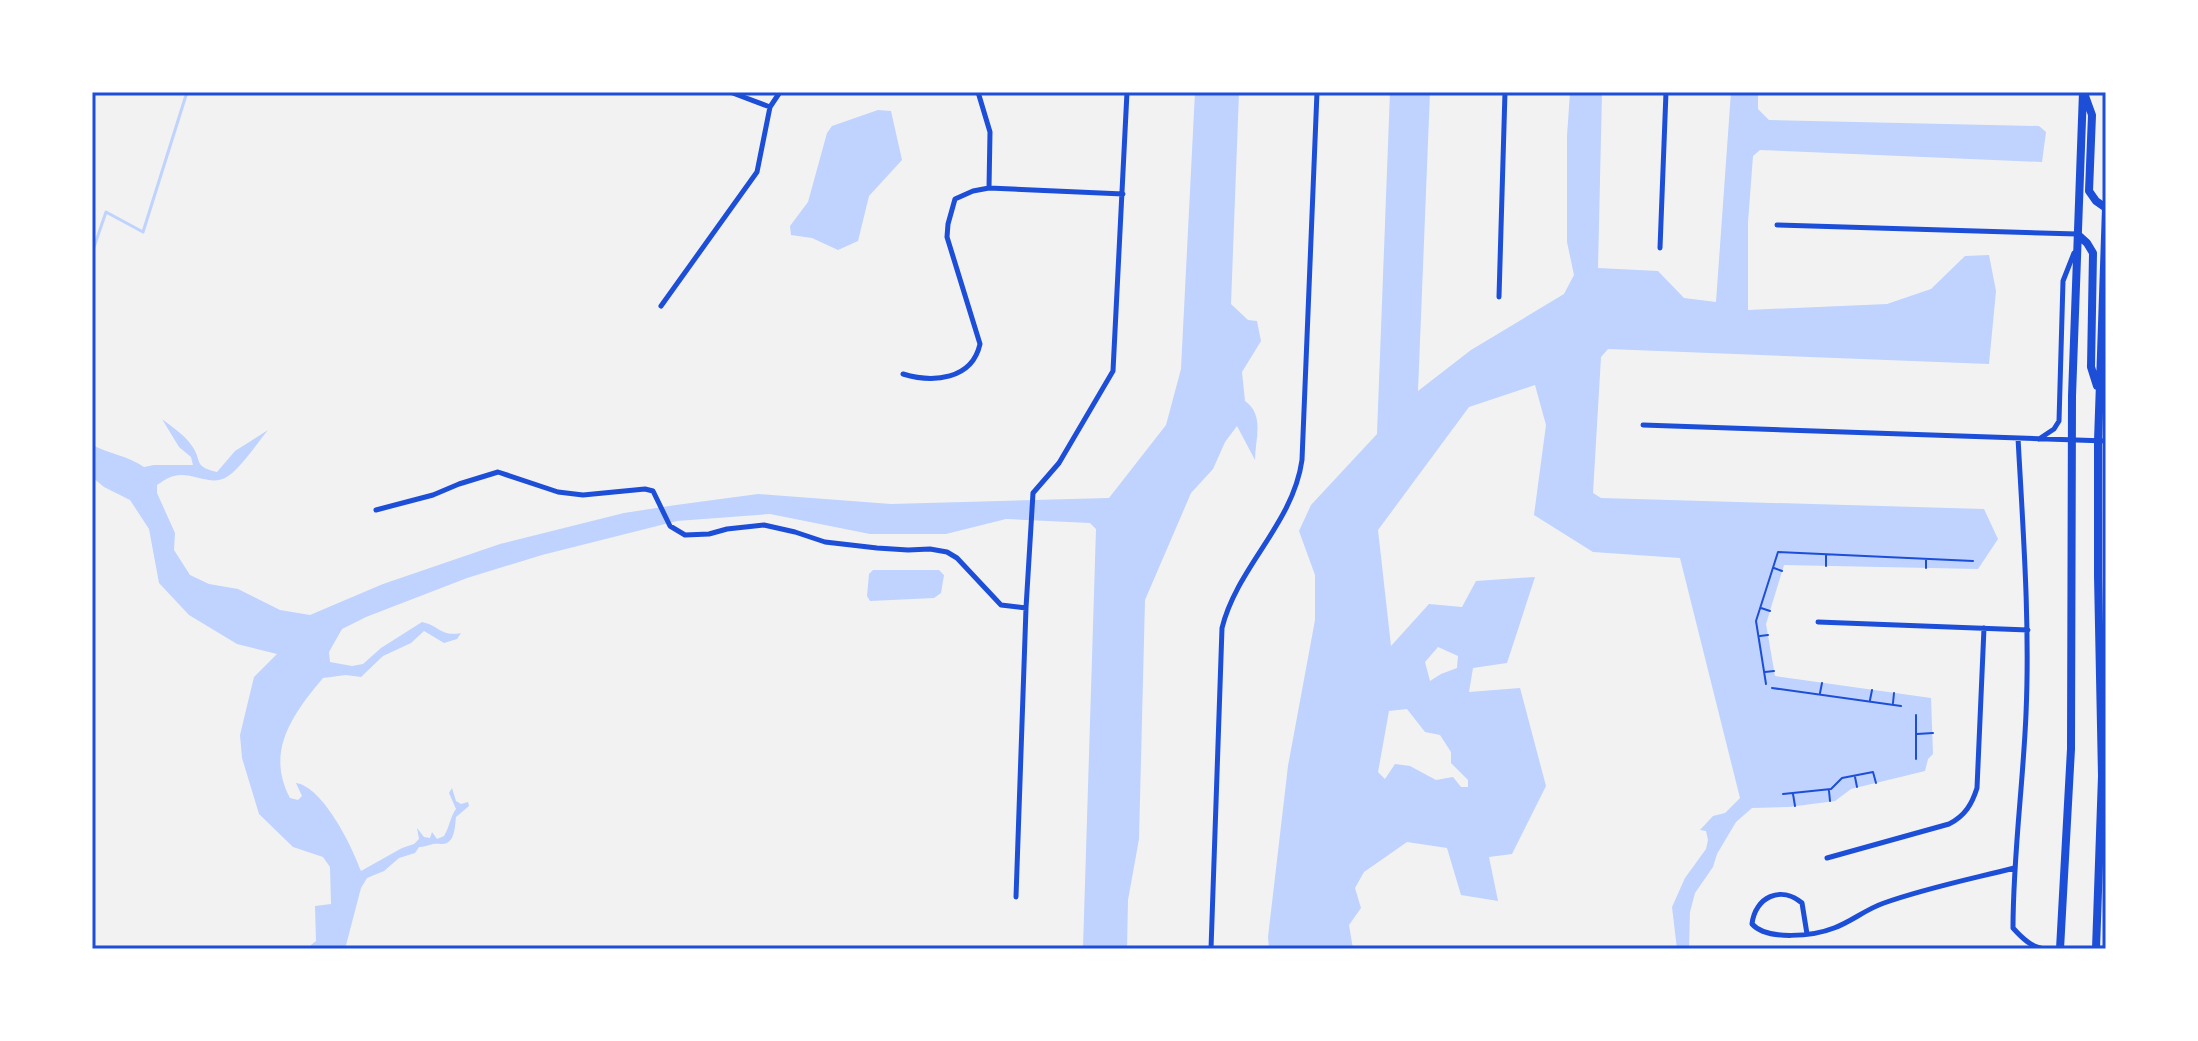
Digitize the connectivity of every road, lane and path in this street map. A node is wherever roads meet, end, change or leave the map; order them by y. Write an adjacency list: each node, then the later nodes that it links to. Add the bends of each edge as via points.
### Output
1 (730, 92): 9 (street)
2 (780, 92): 9 (street)
3 (978, 92): 10 (street, via 990,132)
4 (1127, 92): 11 (street)
5 (1317, 92): 70 (street, via 1302,460 1284,514 1231,602 1222,628)
6 (1505, 92): 17 (street)
7 (1666, 92): 15 (street)
8 (2083, 92): 12 (highway, via 2092,115 2089,191); 14 (highway)
9 (770, 107): 18 (street, via 757,172)
10 (989, 188): 11 (street); 19 (street, via 955,199 947,237 980,344 977,357 967,368 942,378)
11 (1123, 194): 34 (street, via 1113,371 1059,463 1033,493)
12 (2106, 208): 20 (highway)
13 (1777, 225): 14 (street)
14 (2077, 234): 16 (highway); 20 (highway, via 2093,253 2091,367)
15 (1660, 248)
16 (2076, 248): 23 (street, via 2063,281 2059,421); 24 (highway)
17 (1499, 297)
18 (661, 306)
19 (903, 374)
20 (2099, 394): 25 (highway)
21 (1643, 425): 22 (street)
22 (2018, 438): 23 (street); 39 (street)
23 (2039, 439): 24 (street)
24 (2071, 440): 25 (street); 72 (highway, via 2071,749)
25 (2102, 441): 73 (highway, via 2101,849)
26 (376, 510): 34 (street, via 498,472 583,495 645,489 653,491 670,526 685,535 764,525 825,542 947,552 1001,605)
27 (1826, 554): 28 (path); 30 (path); 31 (path, via 1778,552)
28 (1926, 559): 29 (path); 32 (path)
29 (1973, 561)
30 (1826, 566)
31 (1773, 568): 33 (path); 35 (path)
32 (1926, 568)
33 (1782, 571)
34 (1026, 608): 67 (street)
35 (1760, 608): 36 (path); 41 (path)
36 (1770, 611)
37 (1818, 622): 38 (street)
38 (1984, 628): 39 (street); 65 (street, via 1973,802 1949,824)
39 (2028, 630): 66 (street)
40 (1768, 635): 41 (path)
41 (1758, 637): 43 (path)
42 (1774, 671): 43 (path)
43 (1764, 672): 45 (path)
44 (1822, 683): 49 (path)
45 (1766, 684)
46 (1772, 688): 49 (path)
47 (1872, 690): 50 (path)
48 (1894, 693): 51 (path)
49 (1820, 694): 50 (path)
50 (1870, 701): 51 (path)
51 (1892, 704): 52 (path)
52 (1901, 706)
53 (1916, 715): 55 (path)
54 (1933, 733): 55 (path)
55 (1916, 734): 56 (path)
56 (1916, 759)
57 (1855, 776): 58 (path, via 1873,772); 59 (path); 60 (path, via 1842,778)
58 (1876, 783)
59 (1857, 787)
60 (1829, 790): 61 (path); 63 (path)
61 (1793, 793): 62 (path); 64 (path)
62 (1783, 794)
63 (1830, 801)
64 (1795, 806)
65 (1827, 858)
66 (2014, 868): 68 (street, via 1882,904 1837,927); 71 (street, via 2013,928)
67 (1016, 897)
68 (1807, 934): 68 (street, via 1764,934 1752,924 1753,916 1769,897 1790,894 1802,903)
69 (2106, 948): 73 (street)
70 (1211, 949)
71 (2043, 949)
72 (2060, 949)
73 (2094, 949)

